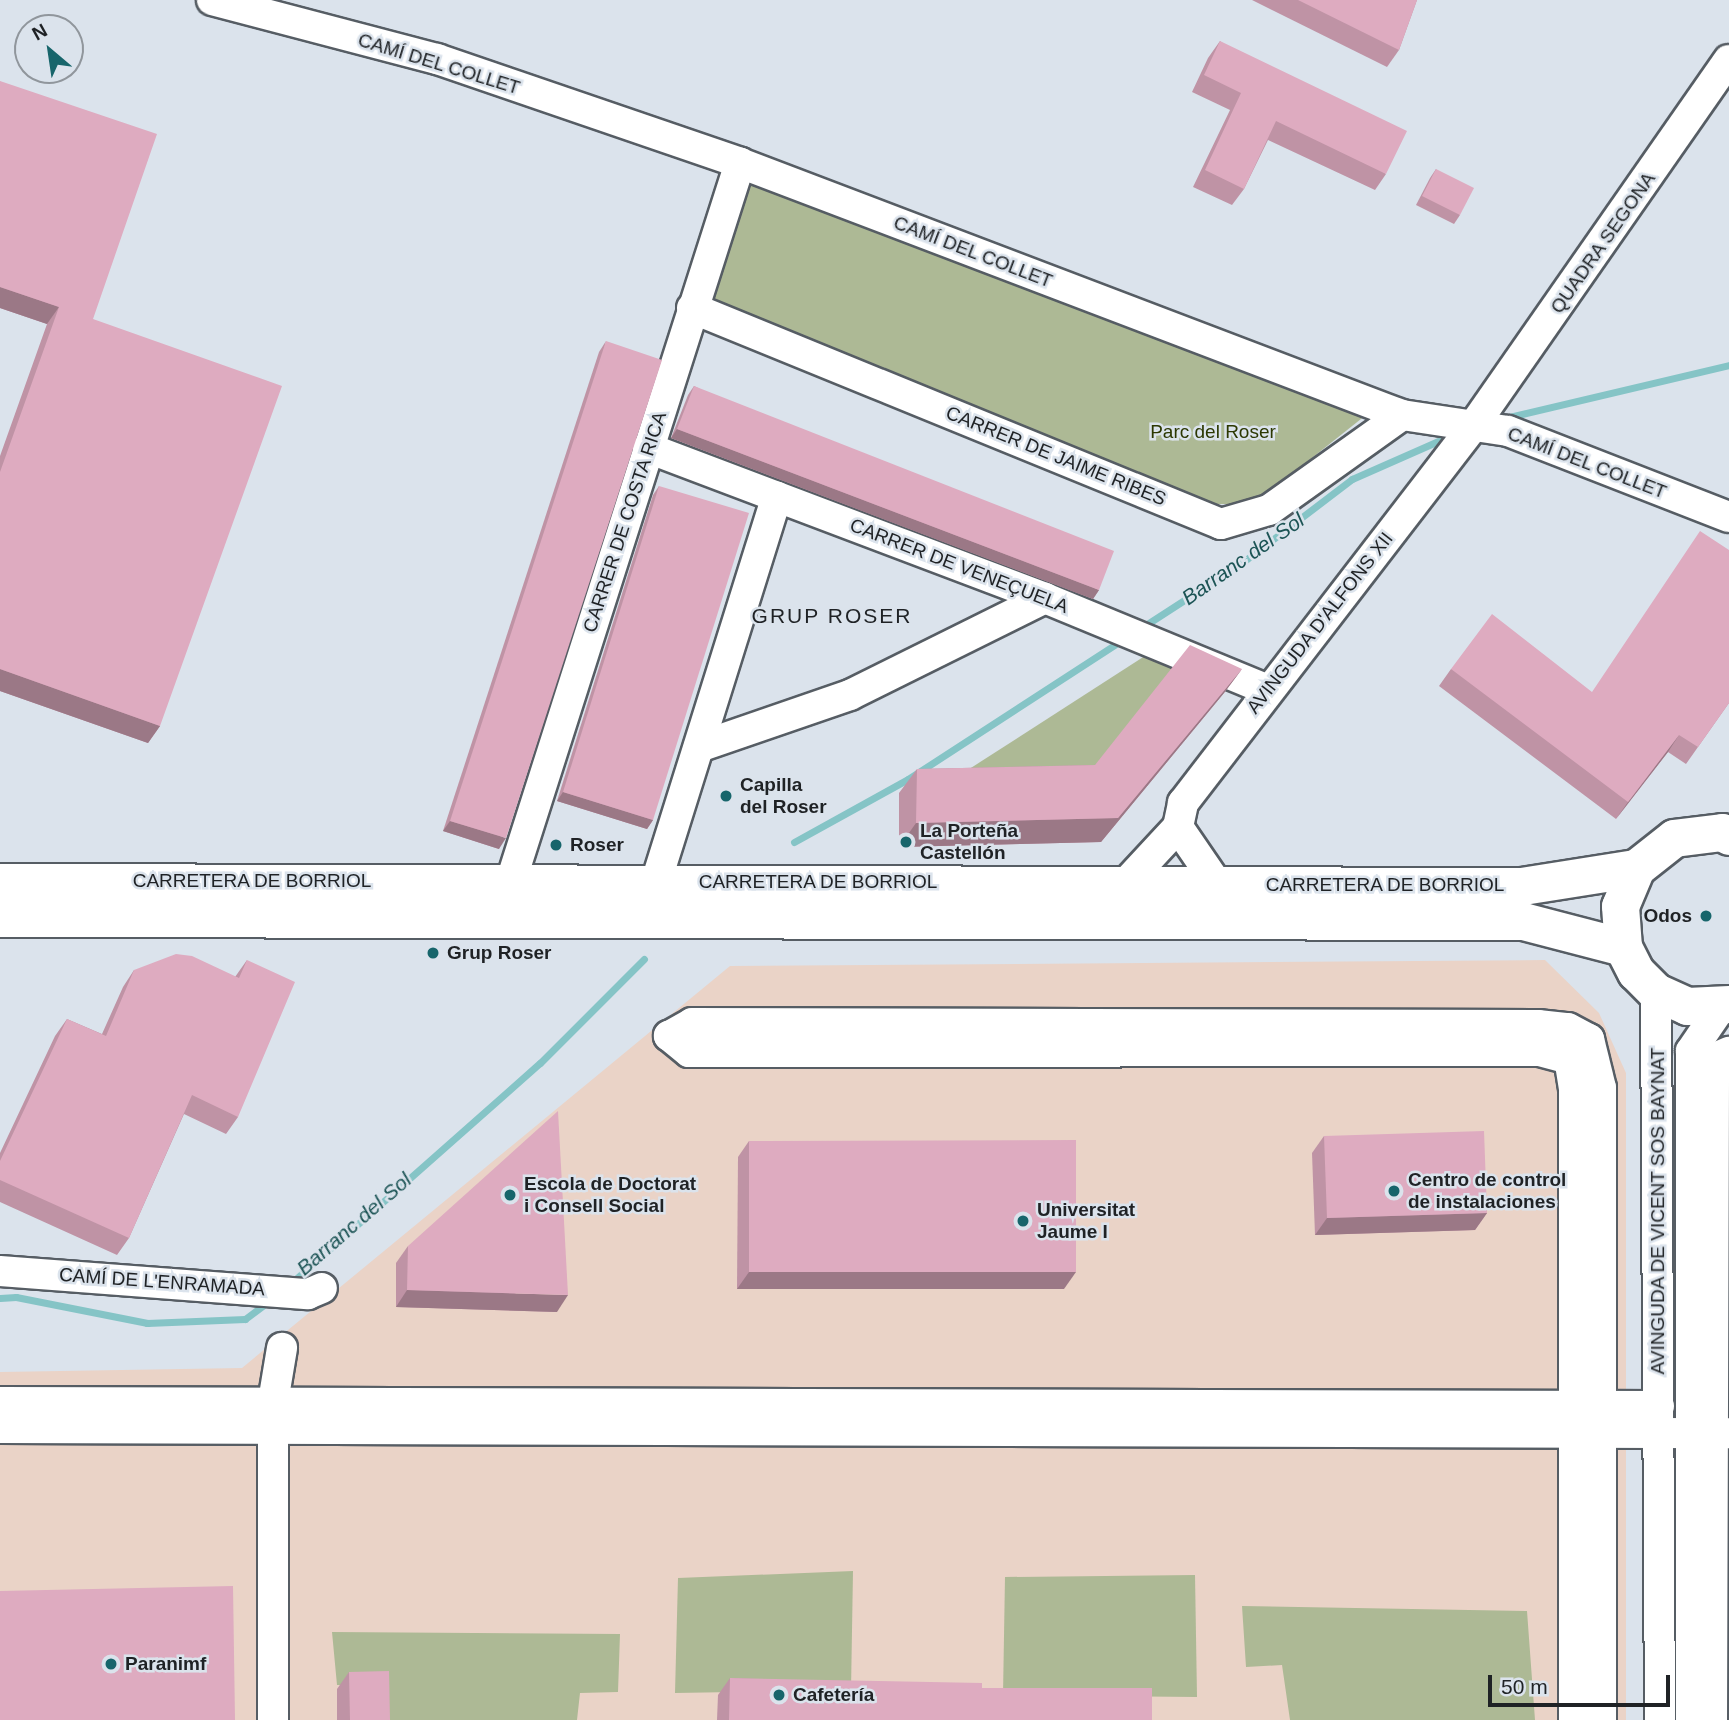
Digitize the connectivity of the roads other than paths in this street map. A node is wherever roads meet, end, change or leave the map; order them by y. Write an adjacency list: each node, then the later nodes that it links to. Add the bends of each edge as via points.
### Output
1 (212, 0): 3 (street, CAMÍ DEL COLLET, via 437,60)
2 (1729, 60): 6 (street, QUADRA SEGONA)
3 (740, 163): 4 (street, CARRER DE COSTA RICA); 5 (street, CAMÍ DEL COLLET)
4 (692, 309): 5 (street, CARRER DE JAIME RIBES, via 1221,524 1269,510); 7 (street, CARRER DE COSTA RICA)
5 (1402, 415): 6 (street, CAMÍ DEL COLLET)
6 (1474, 425): 9 (street, CAMÍ DEL COLLET, via 1508,431); 13 (street, AVINGUDA D'ALFONS XII)
7 (648, 448): 8 (street, CARRER DE VENEÇUELA); 18 (street, CARRER DE COSTA RICA)
8 (777, 497): 10 (street, CARRER DE VENEÇUELA); 14 (street)
9 (1729, 517)
10 (1011, 587): 11 (street, CARRER DE VENEÇUELA); 12 (street)
11 (1045, 598): 12 (street); 13 (street, CARRER DE VENEÇUELA)
12 (988, 623): 14 (street, via 850,695)
13 (1268, 690): 15 (street, AVINGUDA D'ALFONS XII, via 1183,803)
14 (699, 747): 20 (street)
15 (1178, 827): 21 (street, AVINGUDA D'ALFONS XII); 22 (street)
16 (1729, 836): 17 (main road, via 1674,838)
17 (1636, 868): 22 (main road, CARRETERA DE BORRIOL, via 1522,886); 24 (main road, via 1620,906)
18 (511, 881): 19 (main road, CARRETERA DE BORRIOL); 20 (main road, CARRETERA DE BORRIOL)
19 (0, 882)
20 (656, 882): 21 (main road, CARRETERA DE BORRIOL)
21 (1126, 883): 22 (main road, CARRETERA DE BORRIOL)
22 (1217, 884)
23 (0, 918): 24 (main road, CARRETERA DE BORRIOL, via 1523,921)
24 (1623, 947): 25 (main road, via 1636,972)
25 (1656, 992): 26 (main road, via 1687,1006); 35 (street, AVINGUDA DE VICENT SOS BAYNAT)
26 (1725, 1006): 33 (street, AVINGUDA DE VICENT SOS BAYNAT, via 1690,1051)
27 (1723, 1055): 33 (street, AVINGUDA DE VICENT SOS BAYNAT)
28 (0, 1271): 29 (street, CAMÍ DE L'ENRAMADA, via 308,1294)
29 (322, 1288)
30 (282, 1348): 32 (street)
31 (0, 1402): 32 (street)
32 (273, 1416): 34 (street); 36 (street); 37 (street)
33 (1711, 1417): 35 (street); 41 (street, AVINGUDA DE VICENT SOS BAYNAT); 42 (street, AVINGUDA DE VICENT SOS BAYNAT)
34 (1588, 1418): 34 (street, via 1601,1088 1589,1039 1568,1028 692,1023 669,1036 689,1052 1539,1051 1569,1059); 35 (street); 38 (street); 39 (street)
35 (1659, 1418): 40 (street, AVINGUDA DE VICENT SOS BAYNAT)
36 (0, 1428)
37 (273, 1720)
38 (1574, 1720)
39 (1601, 1720)
40 (1660, 1720)
41 (1691, 1720)
42 (1713, 1720)

